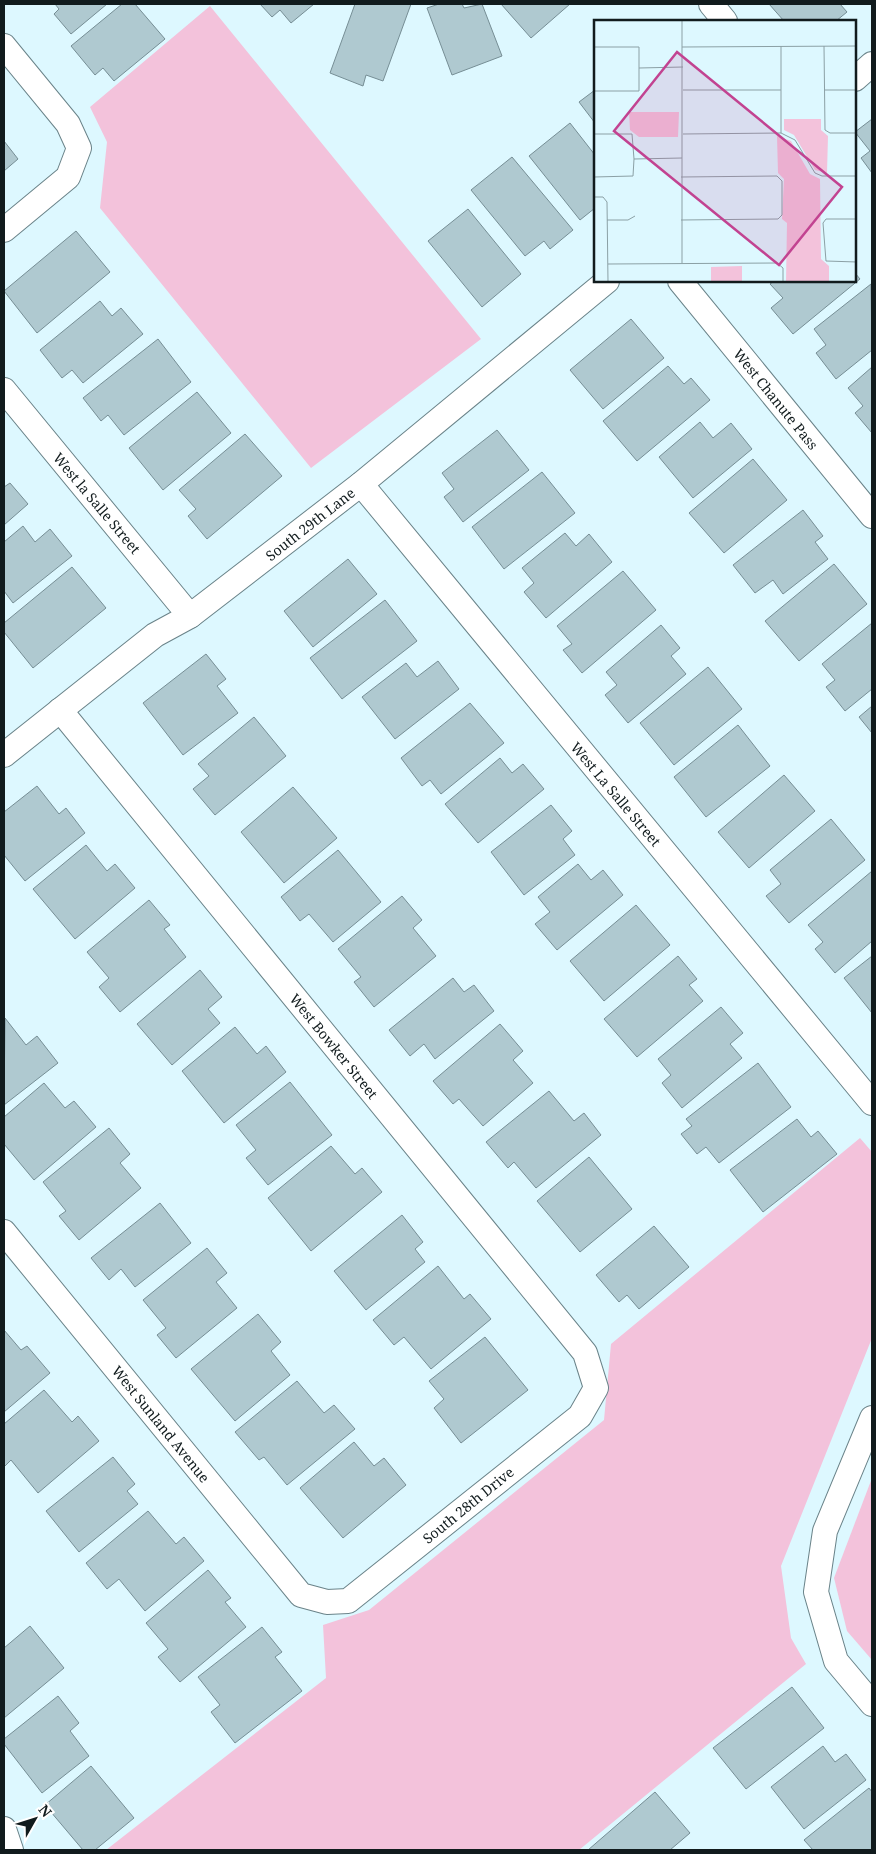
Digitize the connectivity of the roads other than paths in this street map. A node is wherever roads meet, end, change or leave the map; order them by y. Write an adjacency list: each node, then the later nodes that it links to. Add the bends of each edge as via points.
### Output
1 (711, 4): 2 (street)
2 (724, 20)
3 (4, 46): 6 (street, via 68,124 79,148 68,177)
4 (872, 64): 5 (street)
5 (856, 77)
6 (4, 230)
7 (606, 282): 10 (street, South 29th Lane)
8 (681, 282): 11 (street, West Chanute Pass)
9 (4, 390): 12 (street, West la Salle Street)
10 (360, 484): 12 (street, South 29th Lane); 15 (street, West La Salle Street)
11 (872, 516)
12 (190, 616): 13 (street, South 29th Lane, via 156,634)
13 (60, 710): 14 (street, South 29th Lane); 17 (street, West Bowker Street, via 585,1353)
14 (4, 755)
15 (872, 1103)
16 (4, 1232): 19 (street, West Sunland Avenue, via 301,1595)
17 (596, 1388): 19 (street, South 28th Drive, via 580,1416 348,1601)
18 (872, 1418): 20 (street, via 825,1531 816,1592 836,1661)
19 (327, 1602)
20 (872, 1704)
21 (4, 1829): 22 (street)
22 (11, 1850)

